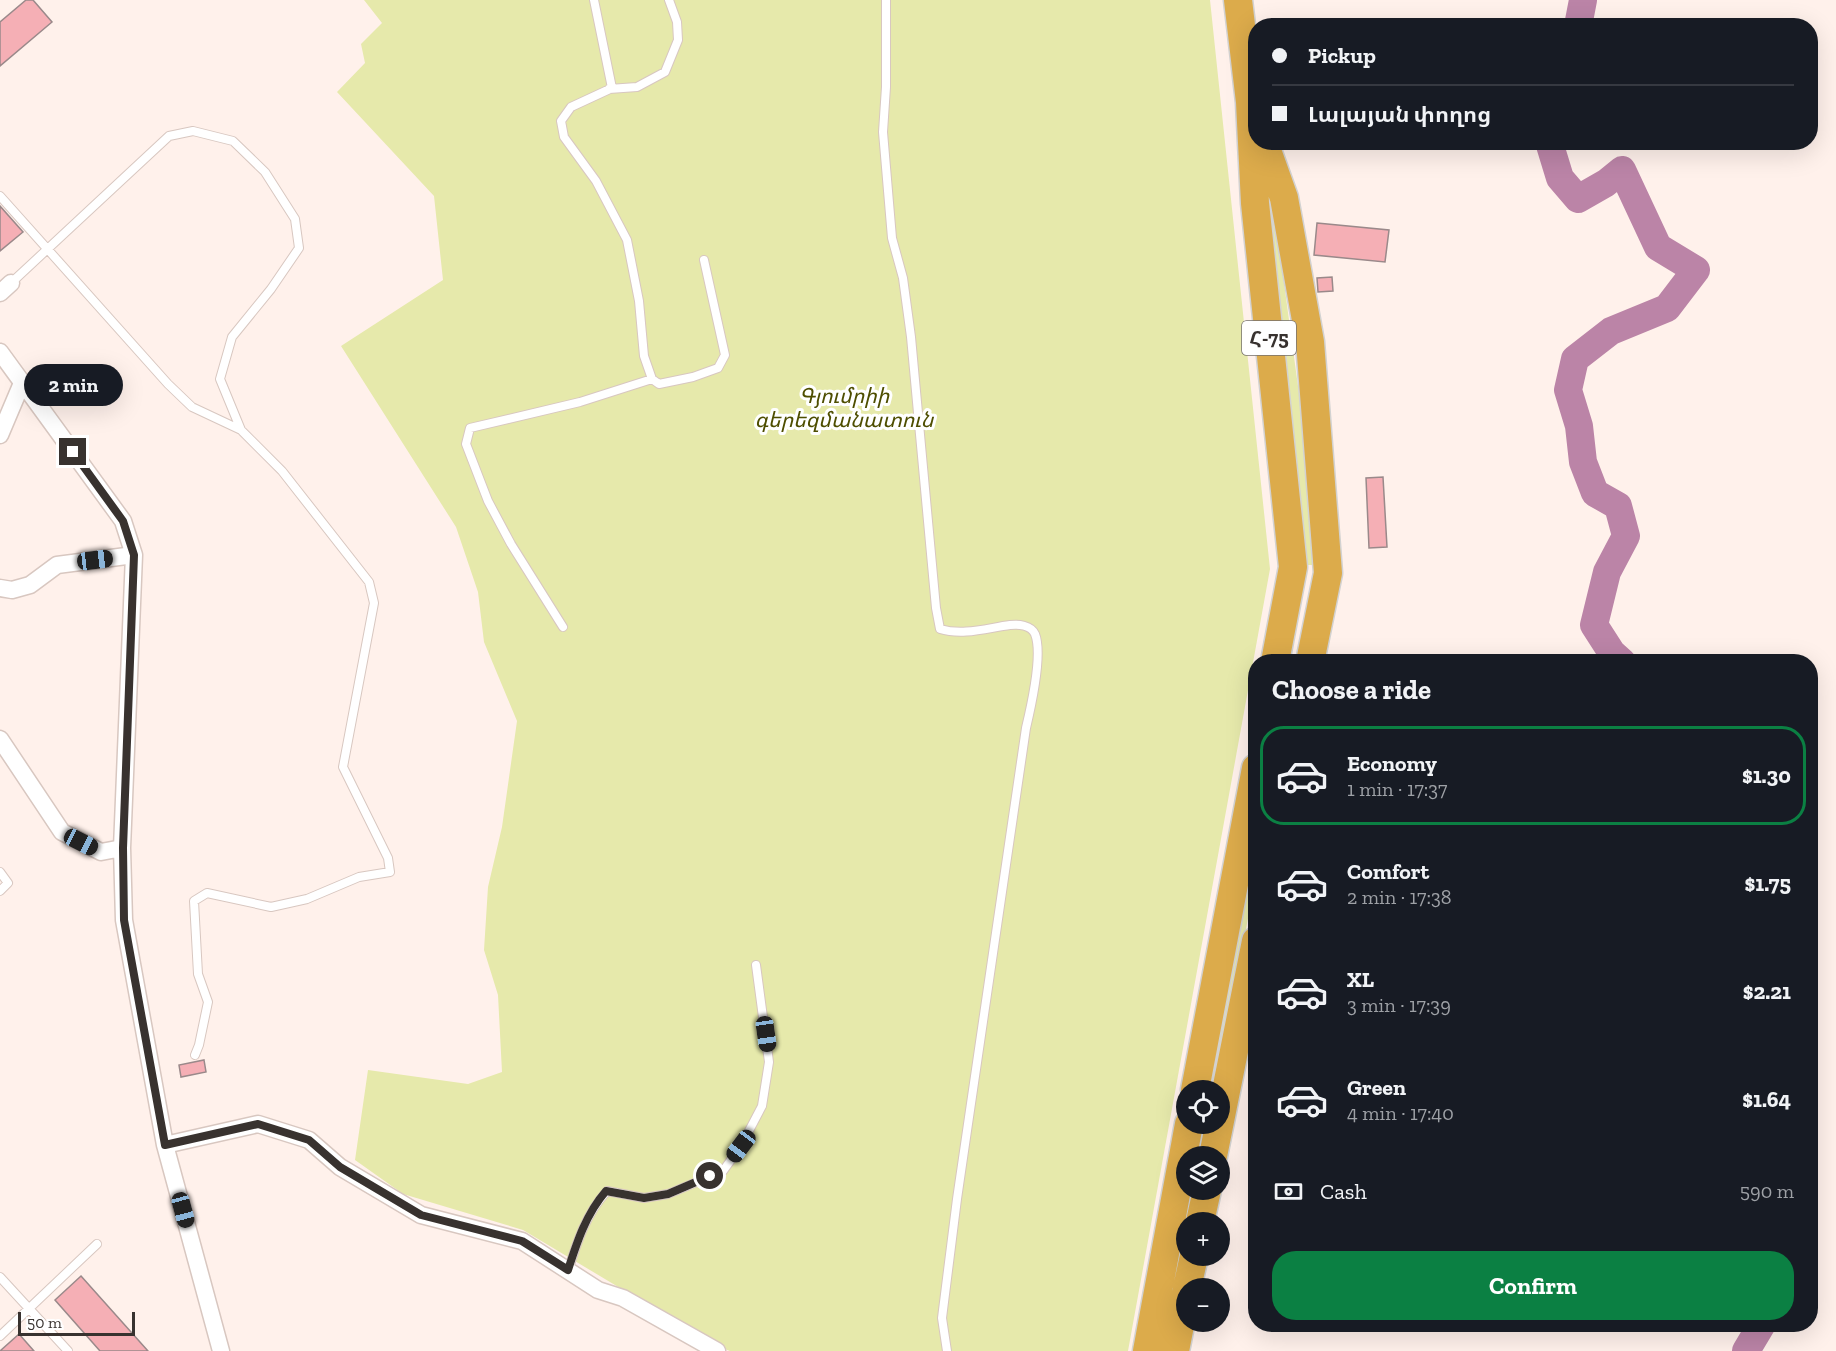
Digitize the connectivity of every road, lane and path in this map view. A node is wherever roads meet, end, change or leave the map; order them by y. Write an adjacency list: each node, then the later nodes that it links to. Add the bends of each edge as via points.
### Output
1 (594, 0): 6 (lane, via 612,88)
2 (669, 0): 6 (lane, via 678,40 665,72 638,87)
3 (886, 0): 46 (lane, via 883,132 892,238 903,278 911,337 940,629 954,633 1014,625 1029,627 1036,650 1034,694 957,1199 942,1318)
4 (1238, 0): 5 (highway, Հ-75)
5 (1248, 73)
6 (609, 89): 14 (lane, via 571,107 561,121 564,137 596,182 627,240 639,301 644,356)
7 (1254, 150): 20 (highway, Հ-75, via 1255,203)
8 (1267, 150): 19 (highway, Հ-75, via 1284,198 1310,342)
9 (0, 196): 10 (lane)
10 (47, 248): 12 (lane); 16 (lane, via 192,407); 16 (lane, via 169,136 193,131 233,141 265,172 295,219 299,248 232,337 220,379)
11 (704, 260): 14 (lane, via 725,355 718,368 693,377 659,384)
12 (6, 288)
13 (0, 352): 15 (street)
14 (652, 379): 22 (lane, via 580,402 470,428 466,444 488,501)
15 (22, 383): 17 (street); 18 (street, via 123,521)
16 (241, 430): 32 (lane, via 282,471 369,582 374,603 343,767 388,858 390,872 359,877 307,899 272,907 207,893 194,901 198,974 208,1002)
17 (0, 435)
18 (134, 555): 21 (street, via 57,565 30,585 12,590); 27 (street)
19 (1328, 573): 20 (highway); 24 (highway, Հ-75)
20 (1292, 574): 23 (highway, Հ-75)
21 (0, 588)
22 (563, 627)
23 (1277, 654)
24 (1312, 654)
25 (0, 739): 27 (street, via 62,832 101,852)
26 (1248, 810): 33 (highway)
27 (123, 848): 35 (street, via 124,920)
28 (0, 872): 29 (lane, via 8,883)
29 (0, 891)
30 (756, 965): 38 (lane, via 770,1062 762,1106 741,1146 723,1170 668,1194 644,1198 606,1191 580,1234)
31 (1248, 981): 36 (highway)
32 (195, 1055)
33 (1197, 1080)
34 (1187, 1134): 47 (highway)
35 (165, 1145): 38 (street, via 258,1124 309,1140 340,1167 421,1215 522,1241); 44 (street)
36 (1215, 1146)
37 (97, 1244): 40 (lane)
38 (568, 1270): 45 (street, via 598,1290 623,1298)
39 (0, 1277): 40 (lane)
40 (28, 1308): 42 (lane); 43 (lane)
41 (1179, 1332): 48 (highway)
42 (0, 1336)
43 (68, 1351)
44 (221, 1351)
45 (717, 1351)
46 (947, 1351)
47 (1147, 1351)
48 (1175, 1351)

